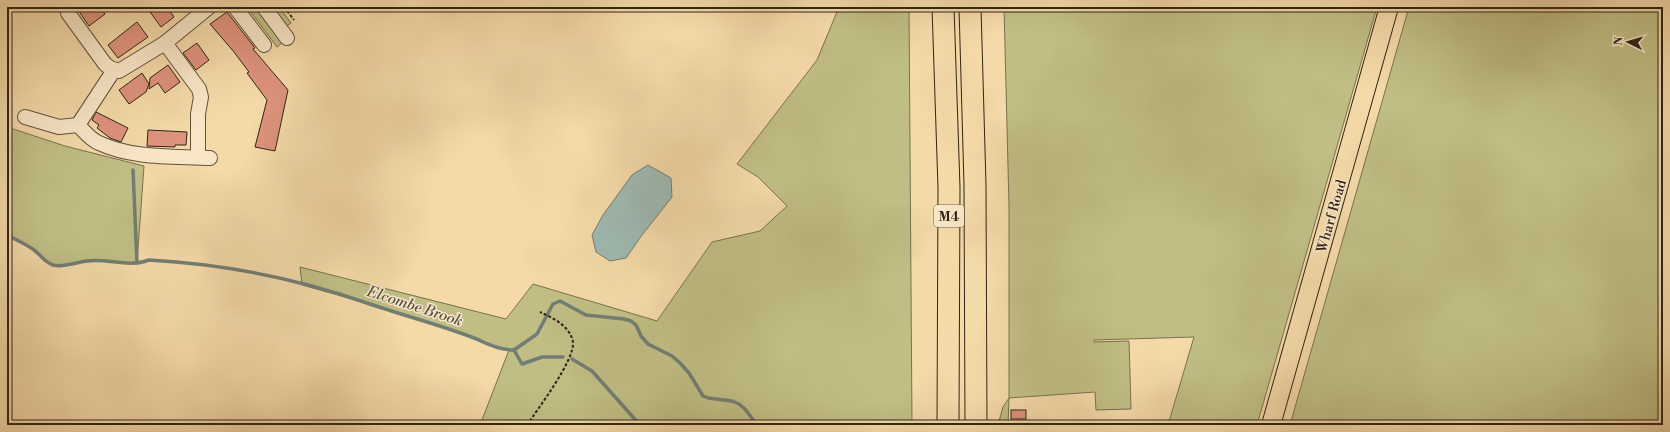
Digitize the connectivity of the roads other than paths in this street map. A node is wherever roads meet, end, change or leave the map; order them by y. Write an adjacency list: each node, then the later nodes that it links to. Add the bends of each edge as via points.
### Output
1 (209, 7): 9 (street)
2 (236, 7): 10 (street)
3 (264, 7): 8 (street)
4 (943, 7): 16 (highway, M4, via 949,188)
5 (970, 7): 17 (highway, M4, via 975,192)
6 (1389, 7): 18 (main road, Wharf Road)
7 (68, 12): 11 (street, via 105,64)
8 (288, 38)
9 (165, 43): 11 (street, via 123,70); 14 (street, via 199,89 201,97 198,114)
10 (264, 45)
11 (114, 70): 13 (street)
12 (25, 118): 13 (street, via 59,127)
13 (78, 125): 15 (street, via 98,143 118,150)
14 (198, 151)
15 (210, 158)
16 (948, 425)
17 (976, 425)
18 (1272, 425)

